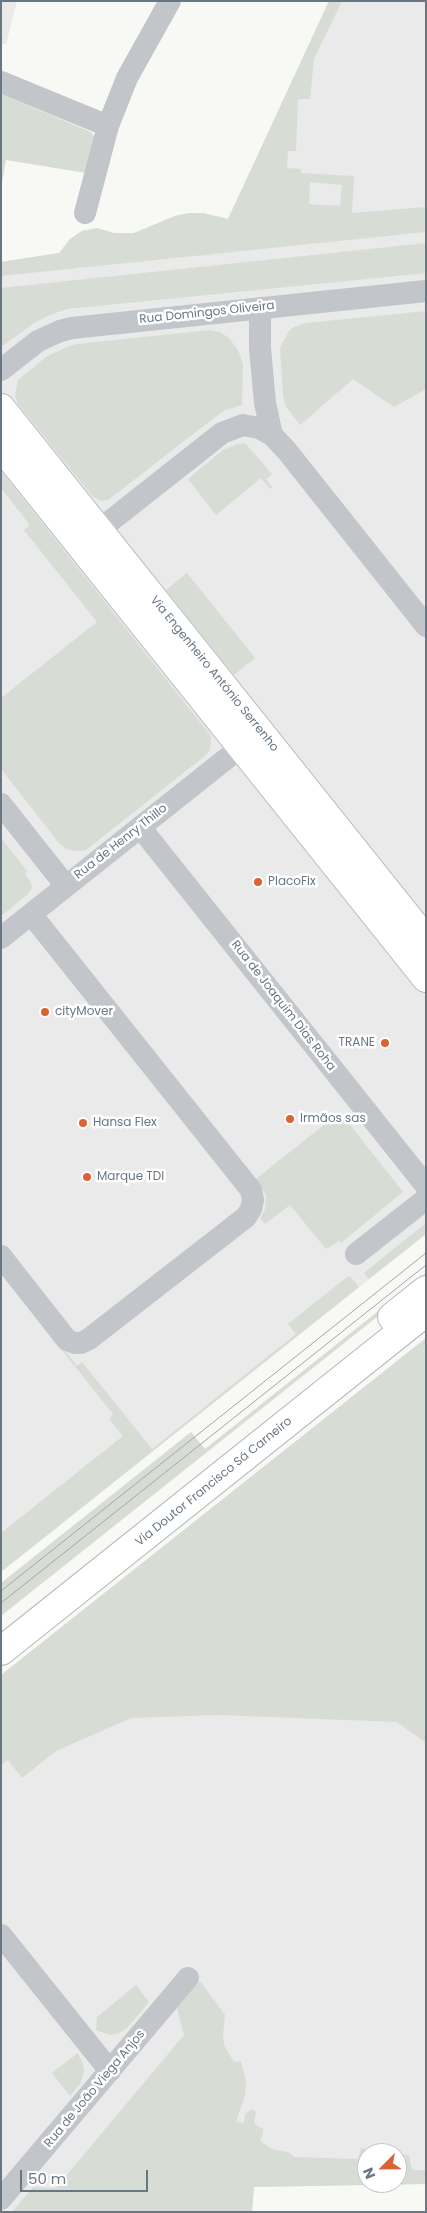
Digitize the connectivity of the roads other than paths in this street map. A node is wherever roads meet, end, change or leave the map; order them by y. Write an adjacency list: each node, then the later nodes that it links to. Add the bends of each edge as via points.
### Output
1 (170, 1): 3 (street, via 127,78)
2 (1, 82): 3 (street)
3 (108, 126): 4 (street)
4 (85, 213)
5 (426, 292): 6 (street, Rua Domingos Oliveira)
6 (260, 308): 7 (street, Rua Domingos Oliveira, via 72,328 38,341); 9 (street, via 260,348)
7 (1, 370)
8 (1, 408): 11 (main road, Via Engenheiro António Serrenho)
9 (272, 435): 11 (street, via 243,425 222,433); 12 (street)
10 (1, 446): 13 (main road, Via Engenheiro António Serrenho)
11 (99, 530): 19 (main road, Via Engenheiro António Serrenho)
12 (426, 626)
13 (241, 747): 15 (street, Rua de Henry Thillo); 20 (main road, Via Engenheiro António Serrenho)
14 (1, 804): 16 (street)
15 (140, 827): 16 (street, Rua de Henry Thillo); 21 (street, Rua de Joaquim Dias Roha)
16 (66, 886): 17 (street, Rua de Henry Thillo)
17 (31, 914): 18 (street, Rua de Henry Thillo); 24 (street, via 251,1190 253,1200 246,1217 81,1343 68,1340)
18 (1, 938)
19 (426, 940)
20 (426, 978)
21 (426, 1186)
22 (426, 1199): 23 (street)
23 (356, 1254)
24 (1, 1256)
25 (426, 1290): 27 (main road, Via Doutor Francisco Sá Carneiro)
26 (426, 1312): 28 (main road, Via Doutor Francisco Sá Carneiro)
27 (1, 1627)
28 (1, 1651)
29 (1, 1935): 31 (street)
30 (188, 1978): 31 (street, Rua de João Viega Anjos)
31 (110, 2071): 32 (street, Rua de João Viega Anjos)
32 (1, 2199)

